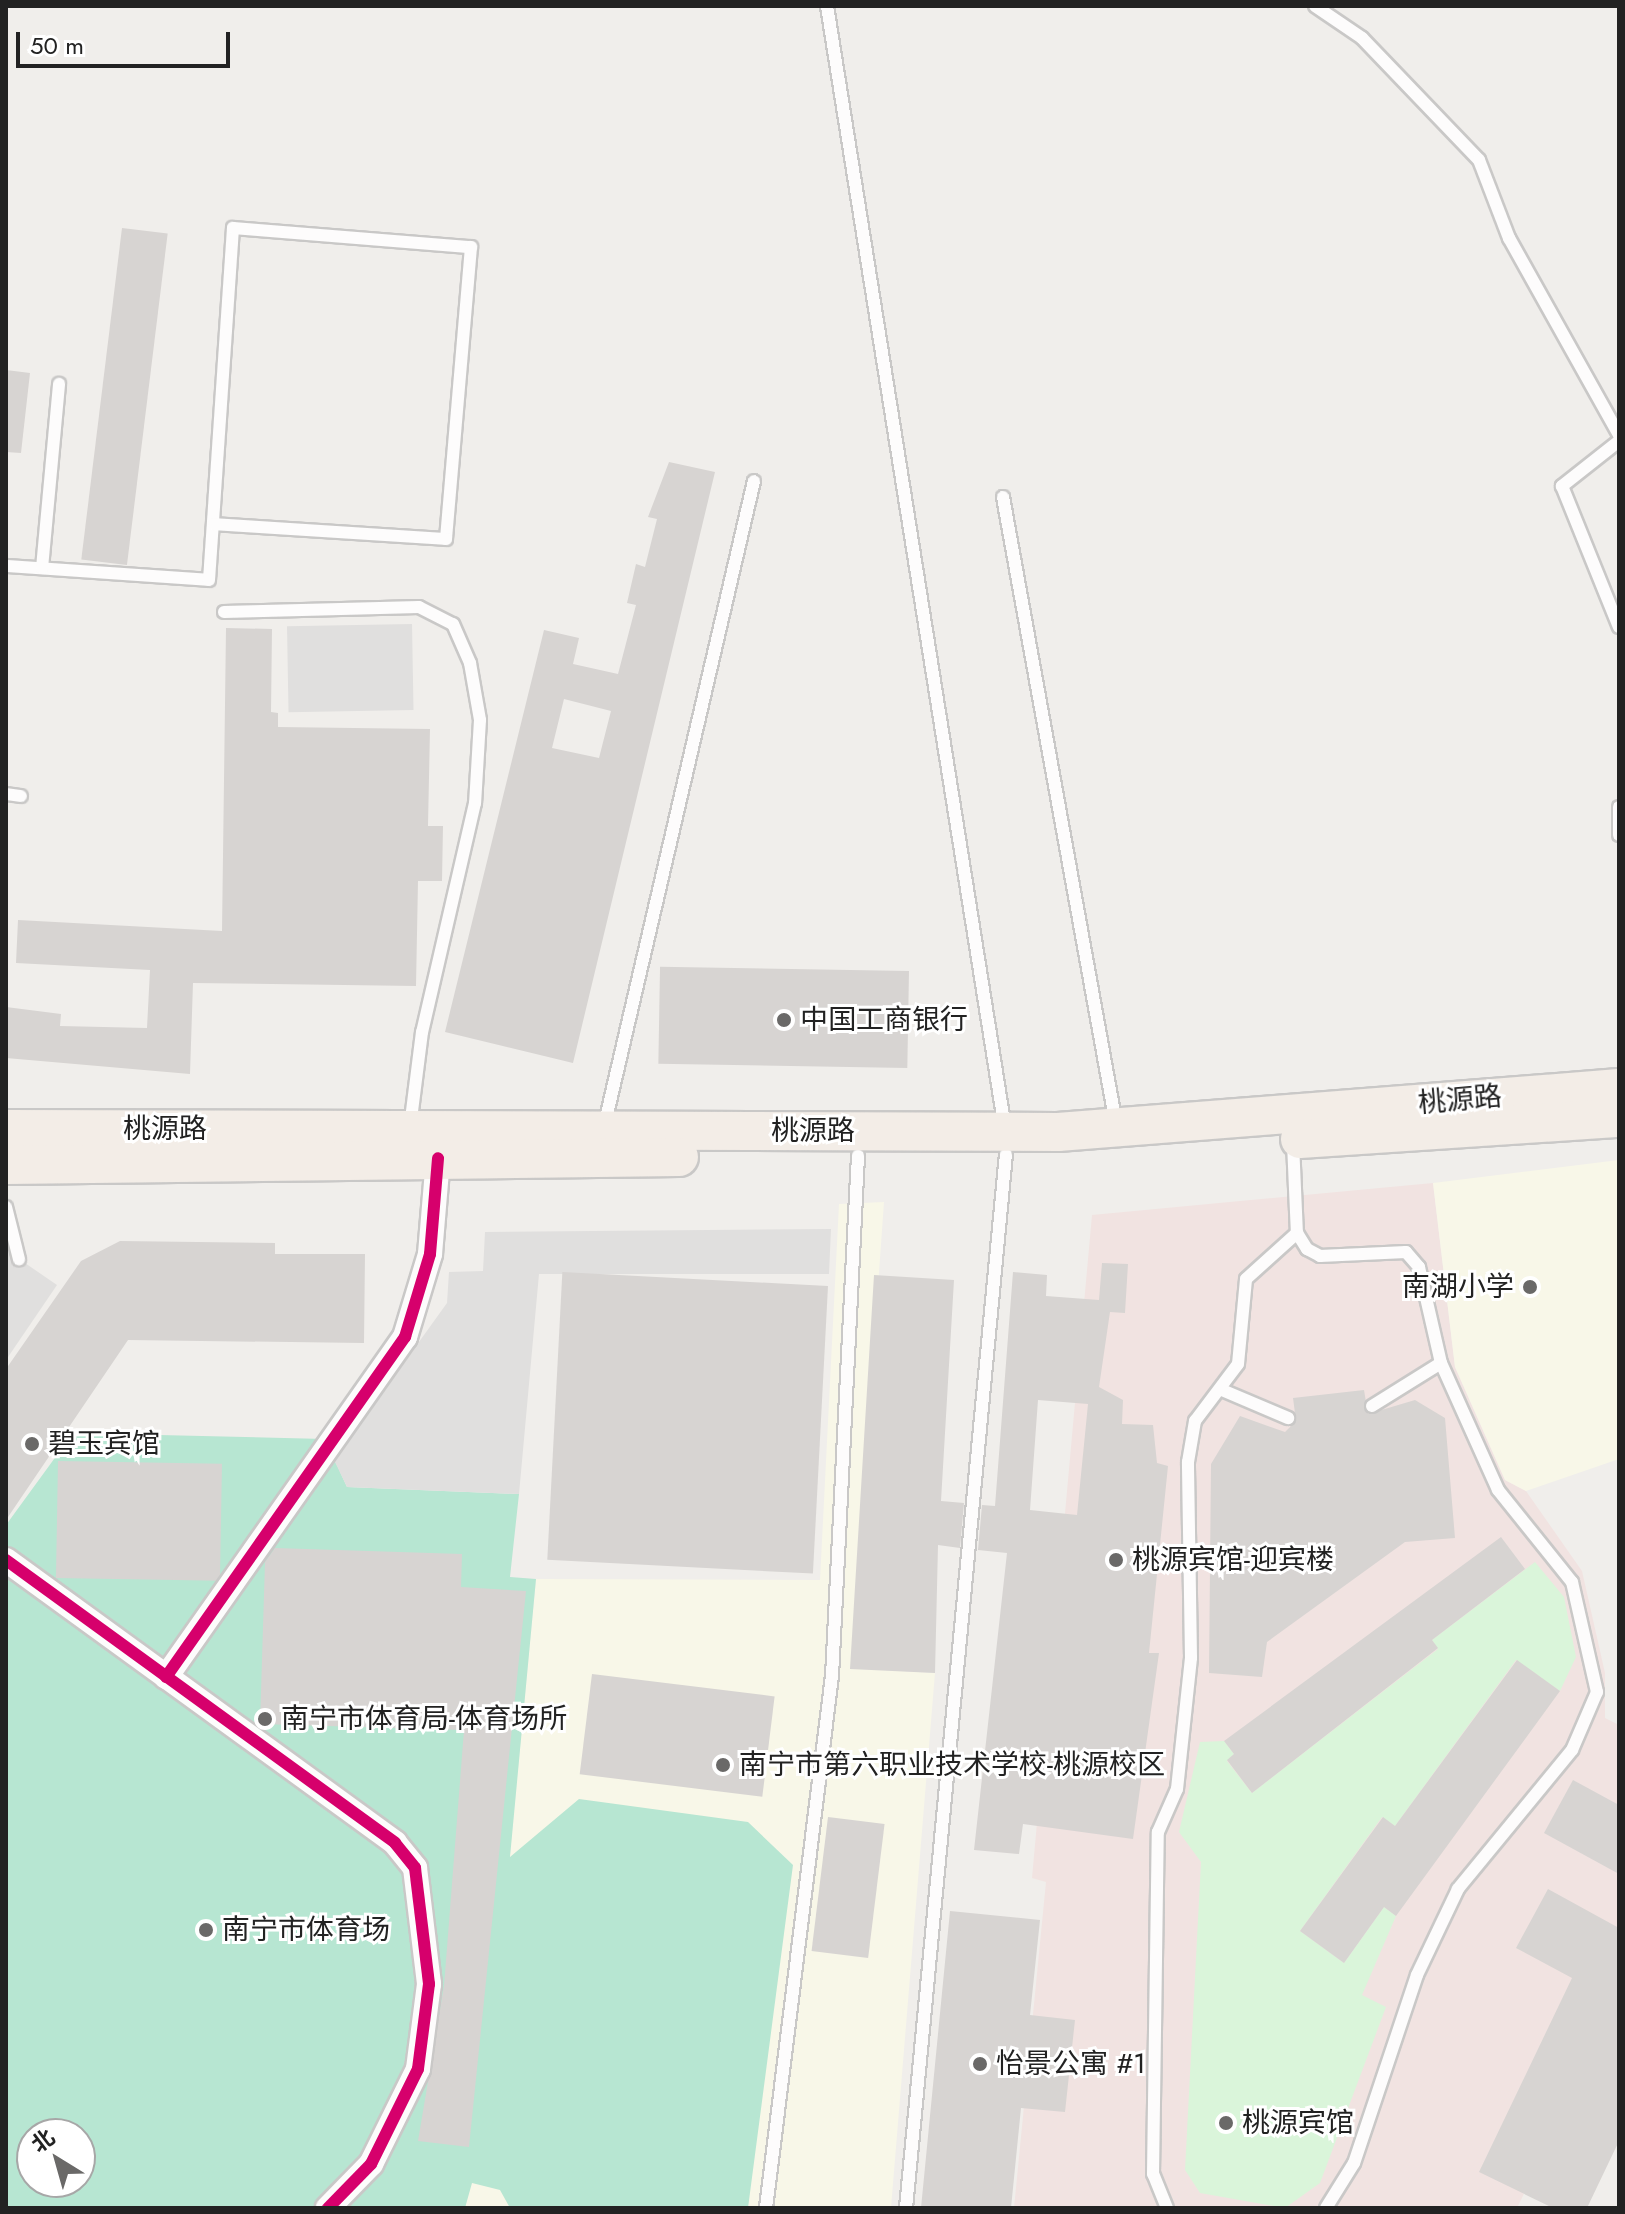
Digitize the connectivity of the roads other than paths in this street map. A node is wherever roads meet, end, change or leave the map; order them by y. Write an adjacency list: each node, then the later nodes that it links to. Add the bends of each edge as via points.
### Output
1 (827, 6): 23 (lane)
2 (1315, 6): 4 (lane, via 1362,38 1479,160 1509,238)
3 (59, 384): 9 (lane)
4 (1619, 438): 11 (lane, via 1562,486)
5 (754, 481): 21 (lane)
6 (1003, 497): 18 (lane)
7 (214, 524): 7 (lane, via 233,228 471,247 446,539); 9 (lane, via 209,580)
8 (6, 566): 9 (lane)
9 (42, 568)
10 (224, 612): 20 (lane, via 419,607 453,624 470,663 480,720 475,803 422,1032)
11 (1619, 627)
12 (6, 794): 13 (lane)
13 (21, 796)
14 (1619, 807): 15 (lane)
15 (1619, 835)
16 (1619, 1088): 18 (main road, 桃源路)
17 (1619, 1118): 22 (main road, 桃源路)
18 (1116, 1127): 23 (main road, 桃源路)
19 (6, 1129): 20 (main road, 桃源路)
20 (409, 1130): 21 (main road, 桃源路)
21 (603, 1130): 23 (main road, 桃源路)
22 (1292, 1139): 23 (main road, 桃源路); 28 (lane)
23 (1006, 1143): 24 (main road, 桃源路); 38 (lane)
24 (858, 1156): 25 (main road, 桃源路); 37 (lane, via 832,1676)
25 (438, 1158): 26 (main road, 桃源路); 35 (street, via 430,1254 405,1337)
26 (6, 1165)
27 (6, 1207): 29 (lane)
28 (1297, 1233): 30 (lane, via 1320,1256 1406,1252 1413,1258); 31 (lane, via 1246,1279 1238,1364)
29 (19, 1259)
30 (1441, 1363): 32 (lane); 40 (lane, via 1498,1490 1572,1582 1597,1692 1572,1750 1458,1889 1417,1975 1354,2163)
31 (1222, 1390): 33 (lane); 39 (lane, via 1195,1421 1188,1462 1191,1658 1177,1789 1158,1832 1153,2174)
32 (1372, 1406)
33 (1288, 1418)
34 (6, 1560): 35 (street)
35 (166, 1677): 36 (street, via 395,1843 415,1868 429,1984 418,2069 371,2164)
36 (328, 2208)
37 (766, 2208)
38 (906, 2208)
39 (1167, 2208)
40 (1326, 2208)

